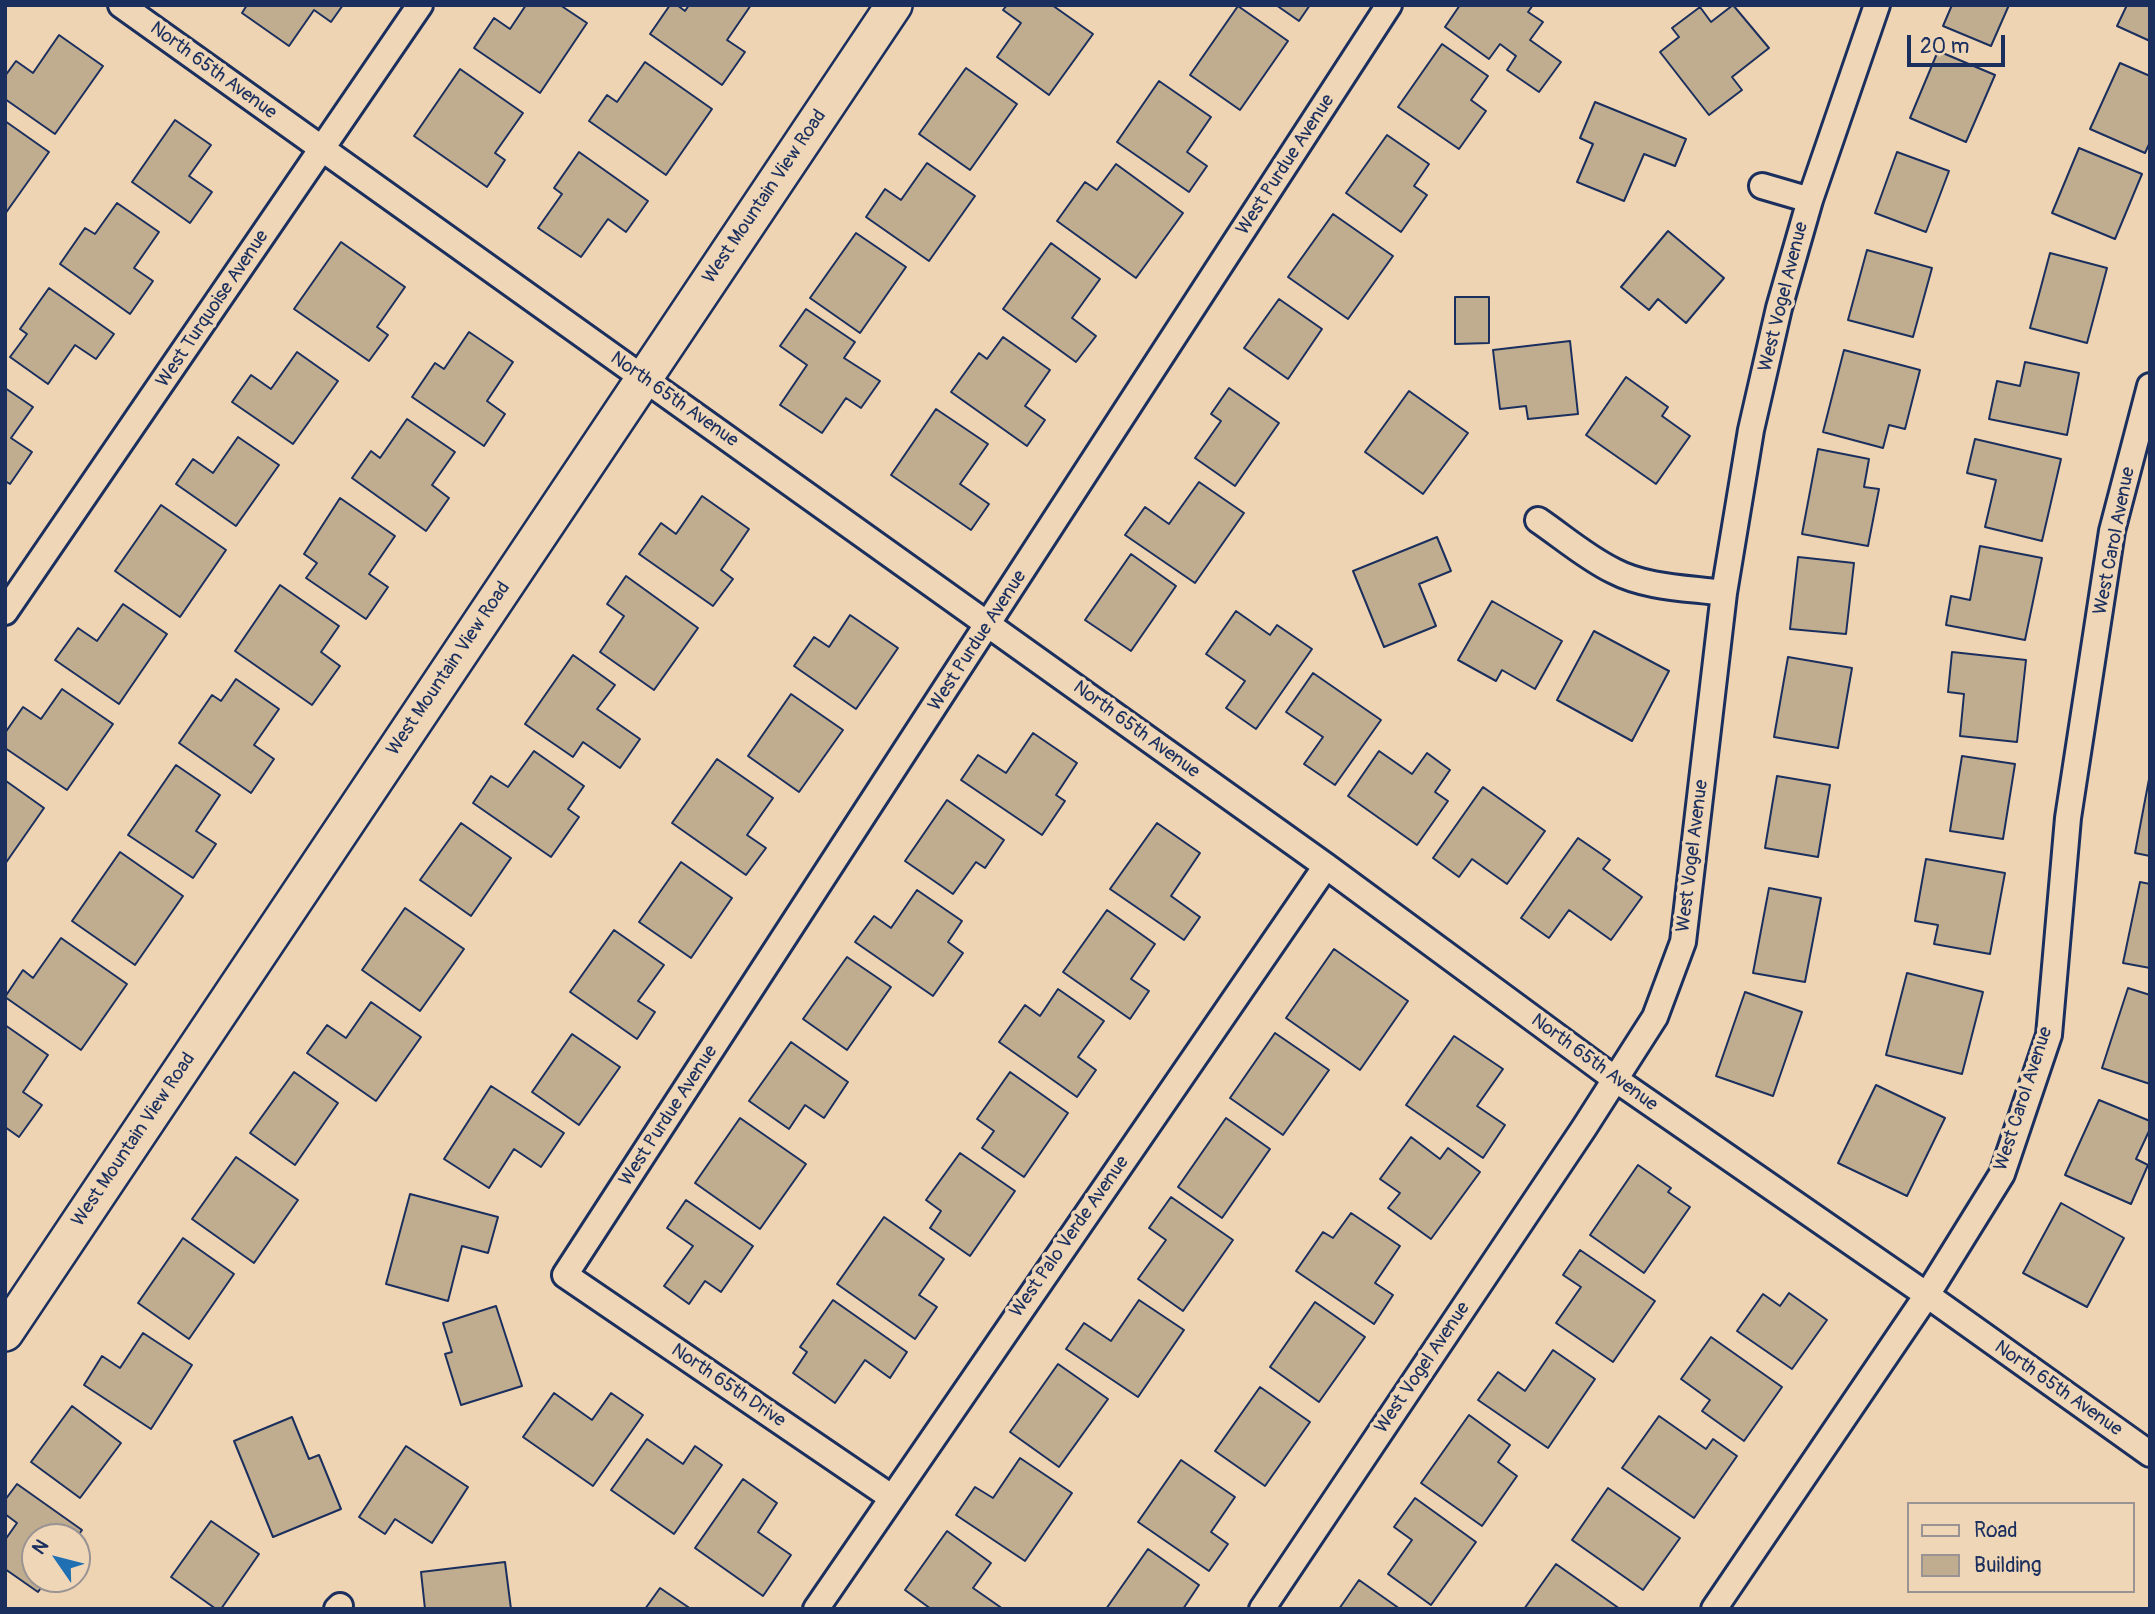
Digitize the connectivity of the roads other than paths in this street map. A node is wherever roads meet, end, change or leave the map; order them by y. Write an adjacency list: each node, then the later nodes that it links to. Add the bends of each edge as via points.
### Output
1 (121, 5): 6 (street, North 65th Avenue)
2 (420, 5): 6 (street, West Turquoise Avenue)
3 (894, 5): 9 (street, West Mountain View Road)
4 (1389, 5): 14 (street, West Purdue Avenue)
5 (1877, 5): 8 (street, West Vogel Avenue)
6 (323, 149): 9 (street, North 65th Avenue); 13 (street, West Turquoise Avenue)
7 (1762, 186): 8 (street, West Vogel Avenue)
8 (1810, 200): 12 (street, West Vogel Avenue, via 1751,430)
9 (643, 378): 14 (street, North 65th Avenue); 19 (street, West Mountain View Road)
10 (2150, 386): 18 (street, West Carol Avenue, via 2112,531 2068,818 2049,1035 2002,1174)
11 (1538, 520): 12 (street, via 1616,573)
12 (1724, 593): 16 (street, West Vogel Avenue, via 1683,942 1654,1017)
13 (5, 612)
14 (989, 625): 15 (street, North 65th Avenue); 17 (street, West Purdue Avenue)
15 (1326, 866): 16 (street, North 65th Avenue); 21 (street, West Palo Verde Avenue)
16 (1615, 1079): 18 (street, North 65th Avenue); 23 (street, West Vogel Avenue)
17 (565, 1275): 21 (street, North 65th Drive)
18 (1927, 1295): 20 (street, North 65th Avenue); 24 (street, West Carol Avenue)
19 (5, 1332)
20 (2150, 1454)
21 (891, 1497): 22 (street, West Palo Verde Avenue)
22 (816, 1609)
23 (1262, 1609)
24 (1714, 1609)

